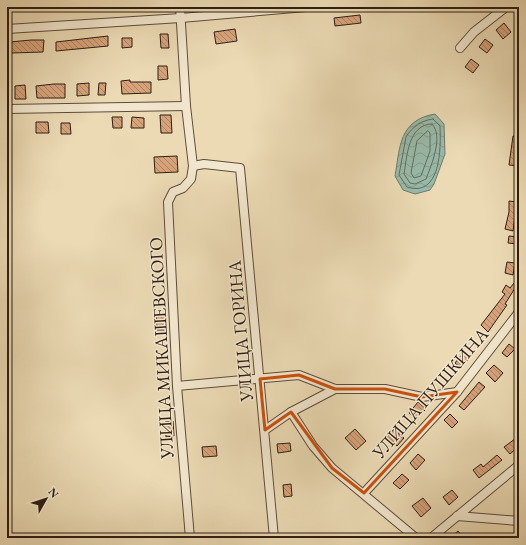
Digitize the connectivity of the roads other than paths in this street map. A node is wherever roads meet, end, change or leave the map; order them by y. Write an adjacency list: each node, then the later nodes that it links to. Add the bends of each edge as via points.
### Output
1 (180, 7): 4 (street)
2 (306, 7): 4 (street)
3 (506, 7): 6 (street, via 474,32)
4 (181, 18): 5 (street); 7 (street)
5 (7, 29)
6 (460, 48)
7 (186, 106): 8 (street); 9 (street)
8 (7, 109)
9 (193, 166): 11 (street, УЛИЦА ГОРИНА, via 204,164 240,168); 12 (street, УЛИЦА МИКАШЕВСКОГО, via 191,179 182,188 173,192 168,202)
10 (519, 312): 14 (street, УЛИЦА ПУШКИНА)
11 (260, 378): 12 (street); 13 (street, via 299,375); 16 (street, УЛИЦА ГОРИНА)
12 (177, 386): 21 (street, УЛИЦА МИКАШЕВСКОГО)
13 (335, 389): 14 (street, via 385,390 422,397); 15 (street)
14 (457, 392): 18 (street, УЛИЦА ПУШКИНА)
15 (291, 412): 16 (street); 18 (street, via 313,446 332,468)
16 (265, 430): 22 (street, УЛИЦА ГОРИНА)
17 (519, 465): 19 (street)
18 (364, 493): 23 (street)
19 (457, 516): 20 (street); 24 (street)
20 (519, 521)
21 (190, 538)
22 (274, 538)
23 (416, 538)
24 (431, 538)

